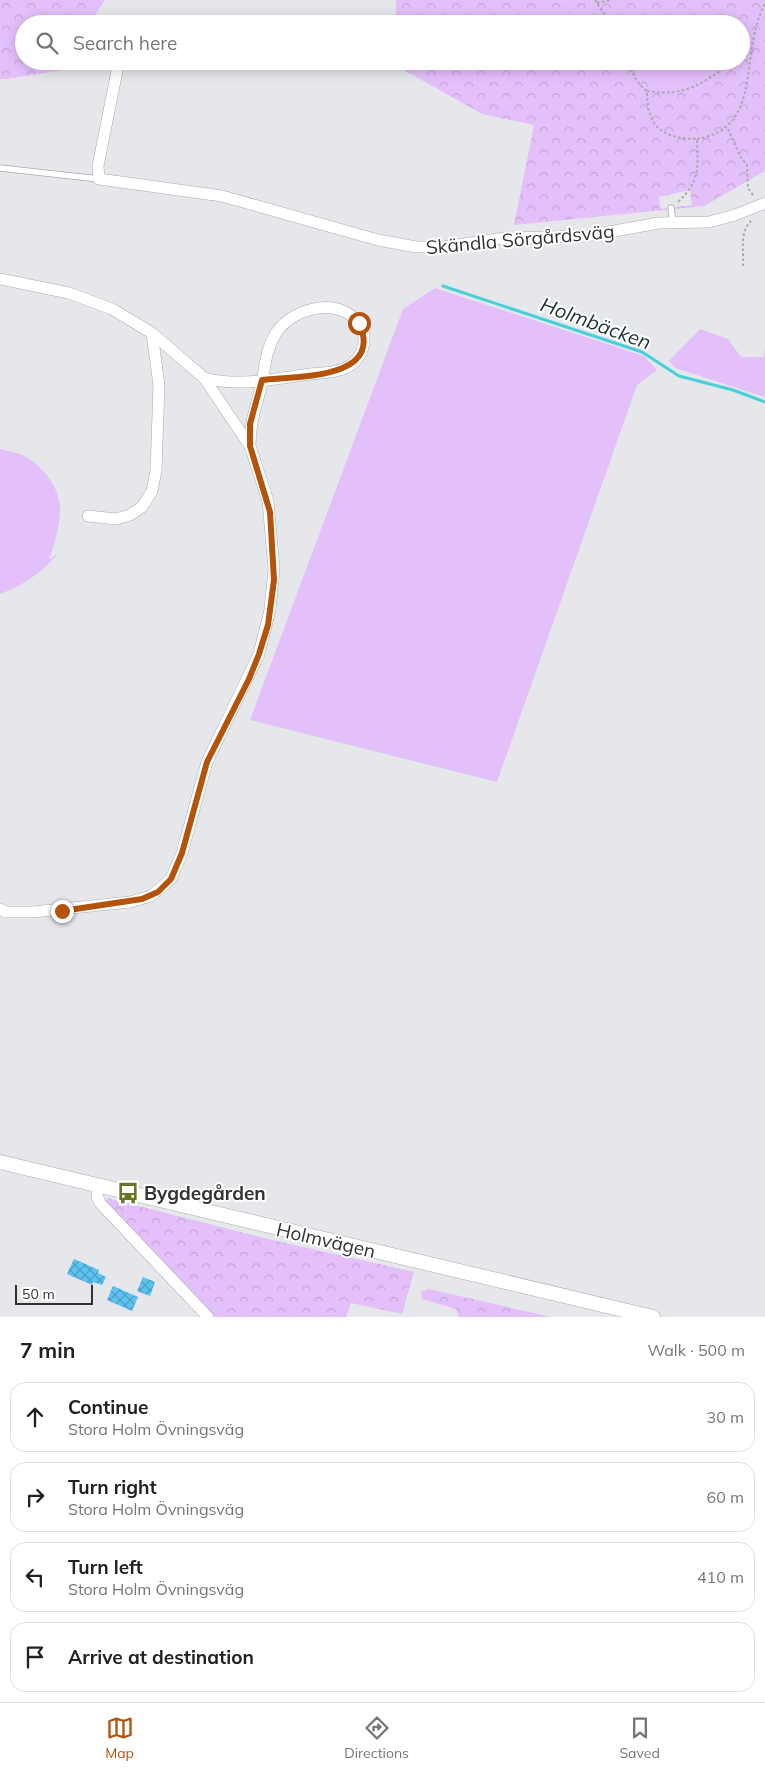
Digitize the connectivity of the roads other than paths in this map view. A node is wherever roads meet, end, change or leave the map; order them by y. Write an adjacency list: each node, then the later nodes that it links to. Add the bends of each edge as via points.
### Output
1 (117, 70): 3 (street, via 98,166)
2 (0, 168): 3 (lane, Skändla Sörgårdsväg)
3 (99, 179): 6 (street, Skändla Sörgårdsväg, via 222,196 416,248 514,237 586,236)
4 (762, 204): 6 (street, Skändla Sörgårdsväg, via 718,220)
5 (671, 208): 6 (lane)
6 (673, 222)
7 (0, 279): 8 (street, via 88,298 123,314)
8 (152, 333): 9 (street); 12 (street, via 158,385 156,471 152,491 142,507 130,515 116,519)
9 (204, 378): 10 (street, via 235,384); 11 (street)
10 (262, 380): 10 (street, via 272,340 281,327 297,314 319,308 336,309 350,314 359,323 364,345 359,359 351,365 336,371); 11 (street, via 250,424)
11 (250, 446): 13 (street, via 270,512 274,562 270,610 249,679 207,762 182,853 171,879 151,896 130,902 43,912 6,912)
12 (88, 516)
13 (0, 909)
14 (0, 1162): 15 (street, Holmvägen)
15 (99, 1186): 16 (street, via 97,1196 100,1203); 17 (street, Holmvägen)
16 (208, 1317)
17 (653, 1317)

